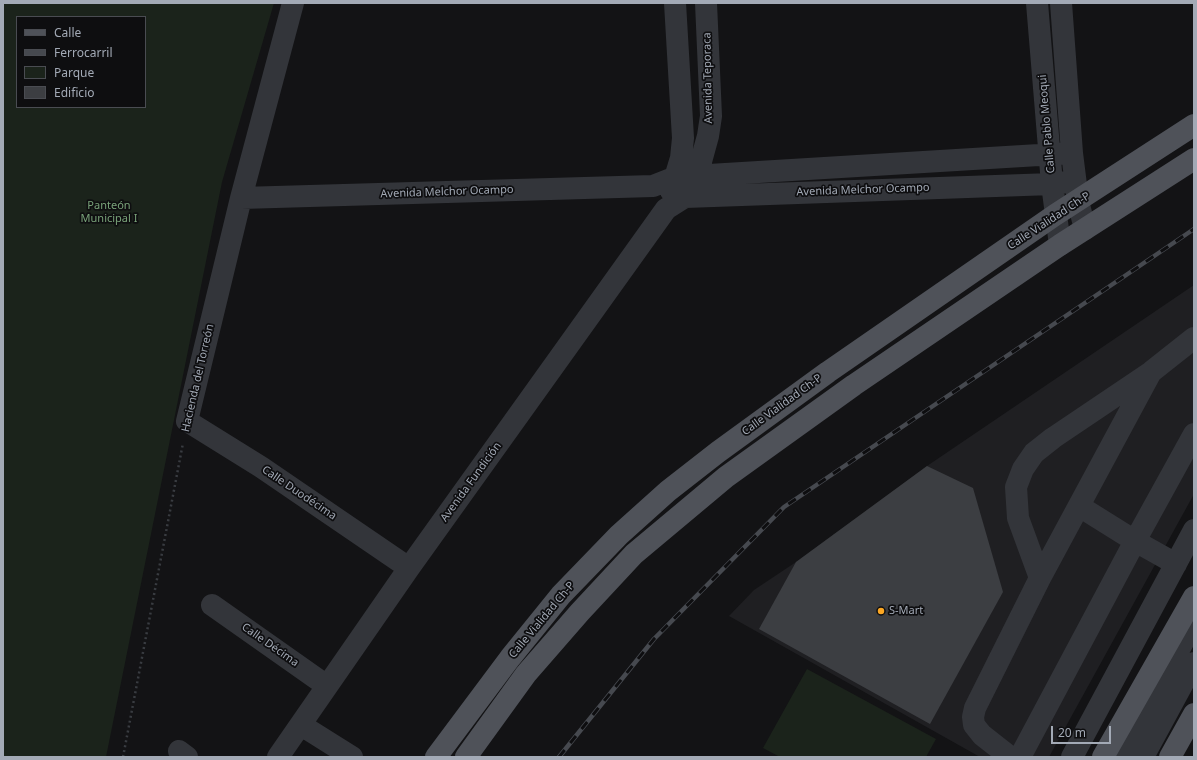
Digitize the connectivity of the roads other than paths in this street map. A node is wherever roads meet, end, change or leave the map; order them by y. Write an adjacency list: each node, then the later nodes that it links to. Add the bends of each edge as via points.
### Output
1 (293, 3): 13 (street, Hacienda del Torreón)
2 (675, 3): 11 (street, via 683,138)
3 (706, 3): 11 (street, Avenida Teporaca, via 711,116 708,136)
4 (1037, 3): 8 (street, Calle Pablo Meoqui)
5 (1061, 3): 7 (street, Calle Pablo Meoqui)
6 (1194, 126): 12 (main road, Calle Vialidad Ch-P)
7 (1072, 153): 8 (street, Avenida Melchor Ocampo); 12 (street, Calle Pablo Meoqui)
8 (1050, 155): 10 (street, Calle Pablo Meoqui); 11 (street, Avenida Melchor Ocampo)
9 (1194, 159): 15 (main road, Calle Vialidad Ch-P)
10 (1052, 184): 11 (street, Avenida Melchor Ocampo); 12 (street, Avenida Melchor Ocampo); 14 (street, Calle Pablo Meoqui)
11 (674, 190): 13 (street, Avenida Melchor Ocampo); 25 (street, Avenida Fundición)
12 (1077, 191): 14 (main road, Calle Vialidad Ch-P); 15 (street, Calle Pablo Meoqui)
13 (241, 198): 19 (street, Hacienda del Torreón)
14 (1055, 215): 16 (street, Calle Pablo Meoqui); 38 (main road, Calle Vialidad Ch-P, via 828,372 668,491 619,535 561,595)
15 (1085, 229): 16 (main road, Calle Vialidad Ch-P)
16 (1060, 245): 39 (main road, Calle Vialidad Ch-P, via 854,385 739,468 634,554 526,674)
17 (1194, 338): 18 (street)
18 (1151, 372): 21 (street); 26 (street, via 1053,438 1034,454 1023,469 1016,487 1018,518)
19 (187, 421): 25 (street, Calle Duodécima)
20 (1194, 434): 23 (street)
21 (1079, 506): 23 (street); 26 (street)
22 (1194, 530): 24 (street)
23 (1135, 541): 24 (street); 41 (street)
24 (1176, 564): 32 (street)
25 (409, 568): 31 (street, Avenida Fundición)
26 (1040, 578): 40 (street, via 975,708 973,717 974,725 982,735)
27 (1194, 597): 34 (main road)
28 (212, 605): 31 (street, Calle Décima)
29 (1194, 622): 44 (street)
30 (1194, 663): 45 (street)
31 (327, 686): 35 (street, Avenida Fundición)
32 (1098, 711): 34 (street); 42 (street)
33 (1193, 719): 46 (main road)
34 (1123, 722): 43 (main road)
35 (301, 725): 36 (street, Avenida Fundición); 37 (street)
36 (278, 757)
37 (352, 757)
38 (436, 757)
39 (466, 757)
40 (1010, 757)
41 (1020, 757)
42 (1072, 757)
43 (1103, 757)
44 (1120, 757)
45 (1143, 757)
46 (1170, 757)

